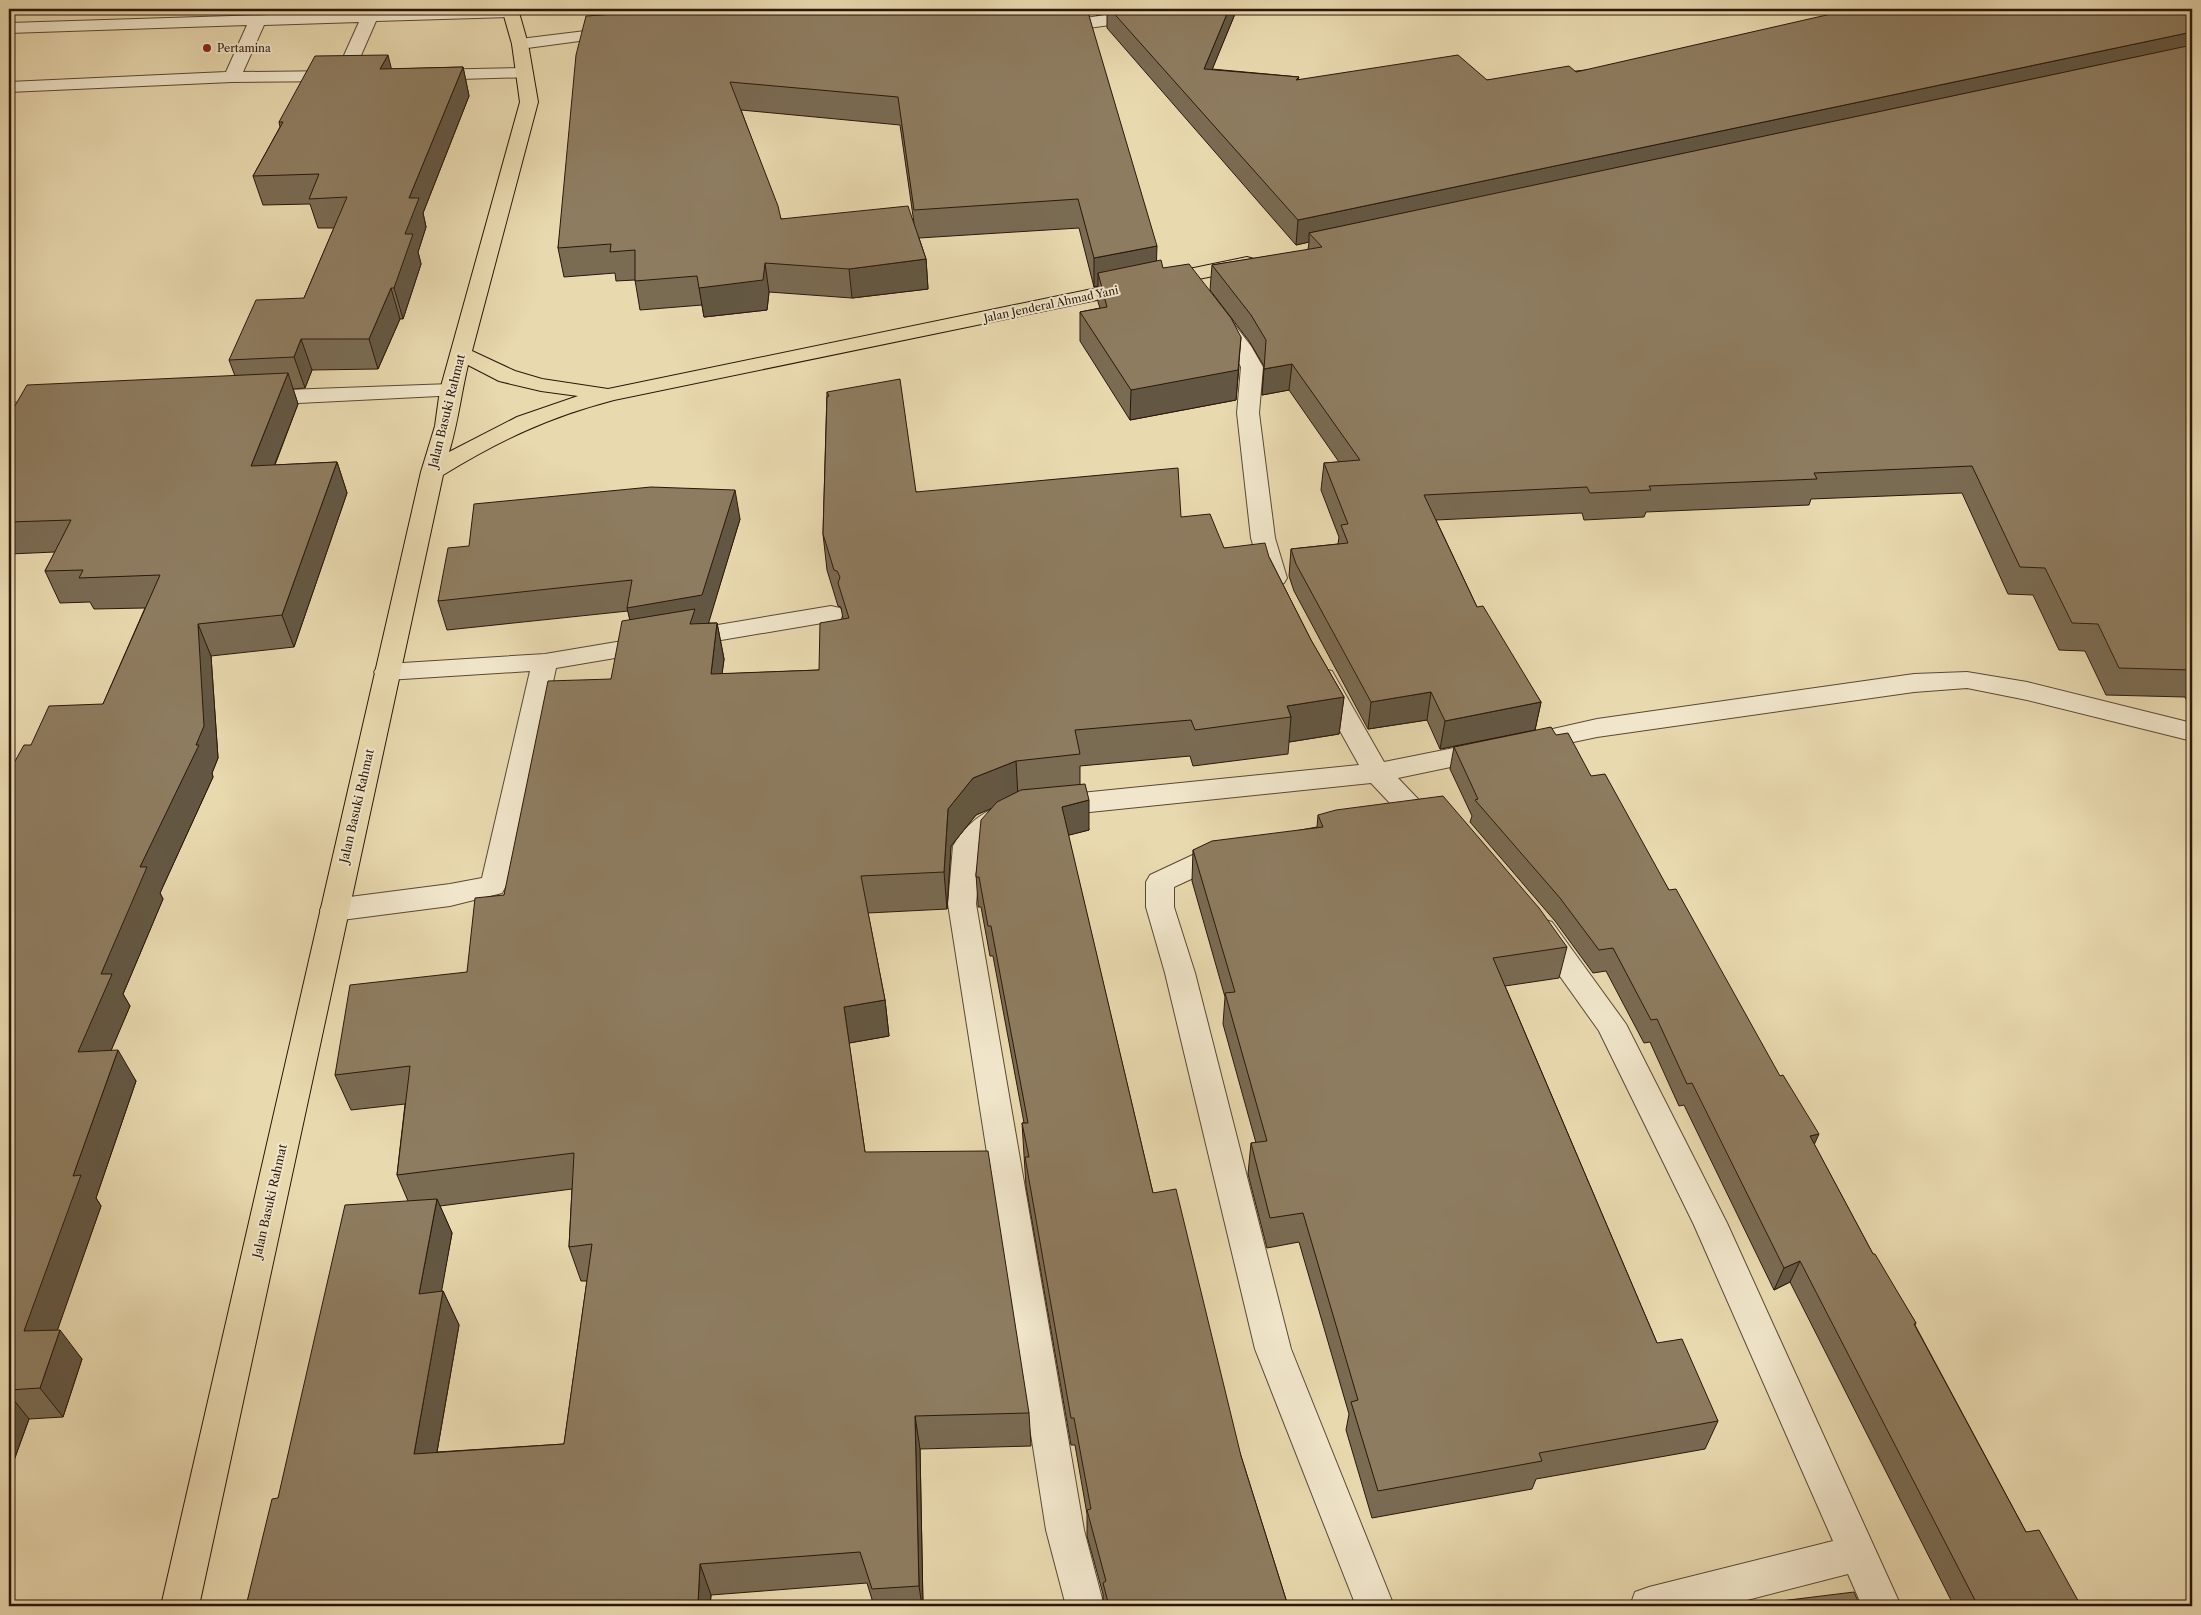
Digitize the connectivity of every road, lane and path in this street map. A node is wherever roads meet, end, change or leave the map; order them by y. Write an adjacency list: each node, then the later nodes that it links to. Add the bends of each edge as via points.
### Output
1 (1165, 9): 6 (street)
2 (510, 10): 3 (street); 8 (highway, Jalan Basuki Rahmat)
3 (370, 16): 4 (street); 11 (street)
4 (258, 19): 5 (street); 10 (street)
5 (9, 28)
6 (1041, 29)
7 (634, 32): 8 (street)
8 (520, 44): 9 (highway, Jalan Basuki Rahmat)
9 (524, 73): 13 (street); 17 (highway, Jalan Basuki Rahmat, via 529,102)
10 (232, 76): 11 (street); 14 (street)
11 (343, 76): 12 (street)
12 (361, 76)
13 (407, 76)
14 (9, 87)
15 (1265, 259): 16 (highway, Jalan Jenderal Ahmad Yani)
16 (1187, 276): 19 (highway, Jalan Jenderal Ahmad Yani); 24 (street, via 1241,346 1252,367 1248,413 1263,538)
17 (462, 354): 18 (highway, Jalan Basuki Rahmat); 19 (highway, Jalan Jenderal Ahmad Yani, via 507,376 540,386)
18 (451, 390): 20 (street); 23 (highway, Jalan Basuki Rahmat, via 446,426)
19 (612, 394): 23 (highway, Jalan Jenderal Ahmad Yani, via 514,426)
20 (238, 399)
21 (66, 407): 22 (street)
22 (9, 410)
23 (432, 472): 28 (highway, Jalan Basuki Rahmat)
24 (1284, 600)
25 (831, 614): 27 (street)
26 (1310, 650): 30 (street)
27 (545, 662): 28 (street); 36 (street, via 498,876 492,886 450,895)
28 (387, 672): 36 (highway, Jalan Basuki Rahmat)
29 (2192, 732): 30 (street, via 2027,691 1967,680 1914,683 1597,728)
30 (1377, 773): 31 (street); 39 (street, via 1018,809 987,823 967,846 962,904 1065,1530)
31 (1413, 810): 32 (street); 33 (street, via 1428,809 1445,814)
32 (1376, 819)
33 (1458, 829)
34 (1254, 849): 40 (street, via 1207,860 1160,882 1160,907 1180,973 1273,1349)
35 (1524, 909): 37 (street, via 1543,930 1610,1024 1710,1223)
36 (334, 910): 38 (highway, Jalan Basuki Rahmat)
37 (1859, 1553): 41 (street); 42 (street)
38 (180, 1606)
39 (1085, 1606)
40 (1375, 1606)
41 (1649, 1606)
42 (1882, 1606)

